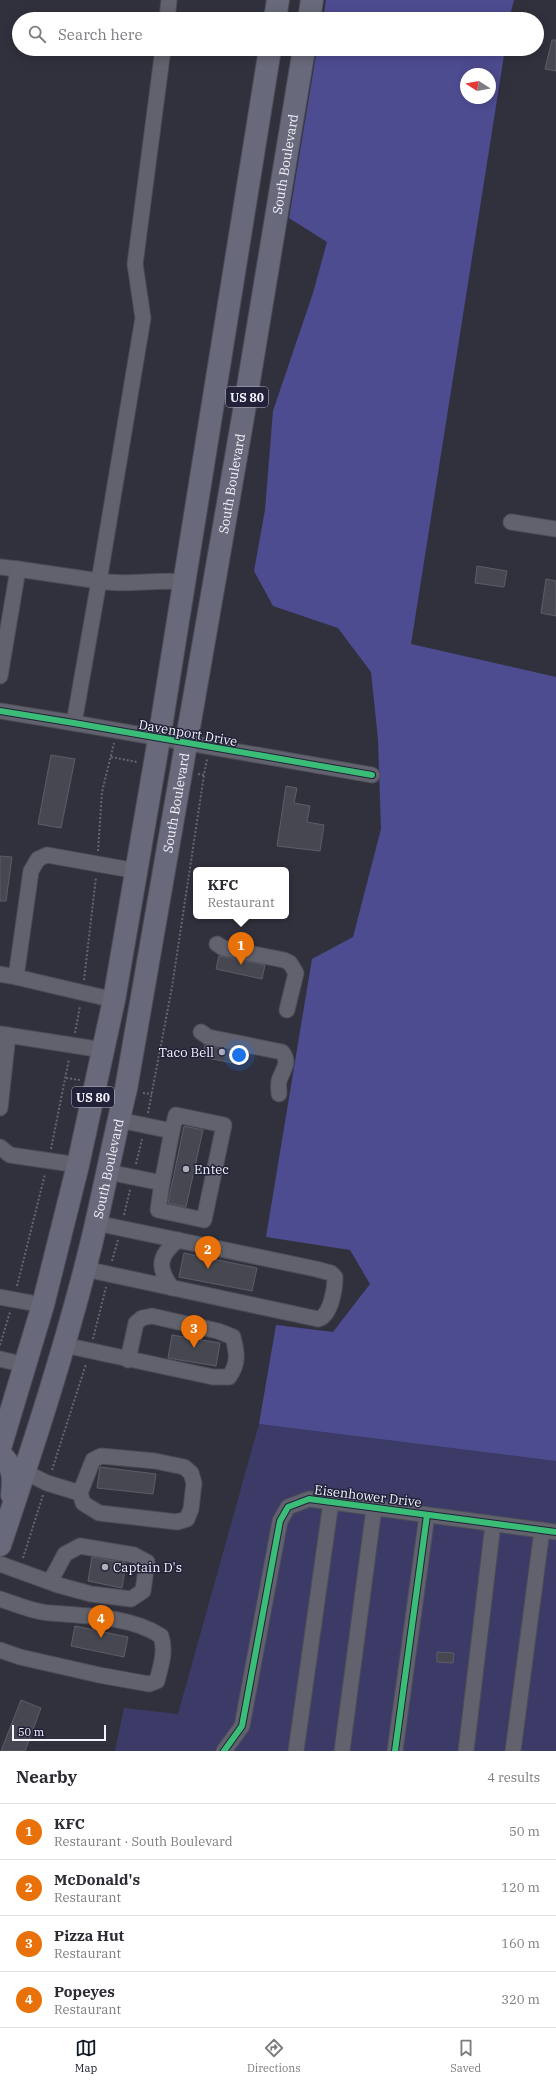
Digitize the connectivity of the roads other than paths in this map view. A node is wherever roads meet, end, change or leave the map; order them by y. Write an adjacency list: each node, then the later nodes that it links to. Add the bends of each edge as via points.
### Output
1 (169, 0): 4 (street)
2 (278, 0): 5 (highway)
3 (312, 0): 6 (highway)
4 (168, 12)
5 (276, 12)
6 (310, 12)
7 (162, 56): 14 (street, via 135,264 143,318)
8 (269, 56): 15 (highway, South Boulevard / US 80)
9 (303, 56): 21 (highway, South Boulevard / US 80)
10 (511, 522): 11 (street)
11 (556, 529)
12 (0, 567): 13 (street)
13 (18, 569): 14 (street); 16 (street)
14 (99, 581): 15 (street, via 117,584 145,584 163,580); 19 (street)
15 (184, 582): 20 (highway, South Boulevard / US 80)
16 (5, 616): 17 (street)
17 (0, 676)
18 (0, 711): 19 (street, Davenport Drive)
19 (74, 723): 20 (street, Davenport Drive)
20 (159, 739): 21 (street, Davenport Drive); 23 (highway, South Boulevard / US 80)
21 (186, 744): 22 (street, Davenport Drive); 24 (highway, South Boulevard / US 80)
22 (372, 775)
23 (149, 798): 24 (highway, via 163,792 168,795 171,803); 25 (highway, South Boulevard / US 80)
24 (168, 855): 36 (highway, South Boulevard / US 80)
25 (137, 871): 28 (street, via 47,855 38,859 31,871); 29 (highway, South Boulevard / US 80)
26 (216, 944): 30 (street, via 223,948 290,963 296,973)
27 (0, 974): 28 (street)
28 (16, 977): 29 (street)
29 (114, 1000): 33 (highway, South Boulevard / US 80)
30 (286, 1010)
31 (201, 1032): 34 (street, via 208,1037 282,1052 286,1064 279,1080)
32 (4, 1035): 33 (street); 35 (street)
33 (103, 1050): 39 (highway, South Boulevard / US 80)
34 (279, 1094)
35 (0, 1108)
36 (119, 1120): 37 (street); 40 (highway, South Boulevard / US 80)
37 (172, 1131): 41 (street); 41 (street, via 176,1115 224,1125 204,1220 158,1210)
38 (3, 1155): 39 (street)
39 (78, 1164): 44 (highway, via 87,1168 95,1188 96,1202); 47 (highway, South Boulevard / US 80)
40 (108, 1172): 41 (street); 42 (highway, South Boulevard / US 80)
41 (162, 1183)
42 (96, 1223): 43 (street); 44 (highway, South Boulevard / US 80)
43 (178, 1240): 45 (street, via 166,1252 160,1266 163,1276); 45 (street, via 316,1268 331,1273 335,1277 335,1283 327,1313 318,1319)
44 (87, 1259): 45 (street); 48 (highway, South Boulevard / US 80)
45 (172, 1288)
46 (0, 1297): 47 (street)
47 (43, 1305): 51 (highway, South Boulevard / US 80)
48 (64, 1345): 50 (street); 54 (highway, South Boulevard / US 80)
49 (0, 1359): 51 (street)
50 (128, 1360): 50 (street, via 213,1377 229,1377 237,1359 233,1337 218,1331 152,1316 142,1318 136,1324)
51 (26, 1365): 52 (highway, South Boulevard / US 80)
52 (0, 1448)
53 (0, 1454): 59 (highway, via 12,1470 13,1488)
54 (25, 1472): 55 (street, via 47,1483); 59 (highway, South Boulevard / US 80)
55 (80, 1493): 55 (street, via 83,1504 99,1513 178,1522 187,1519 194,1484 190,1473 184,1467 155,1461 101,1456 93,1460)
56 (331, 1502): 57 (street, Eisenhower Drive); 67 (street, Eisenhower Drive, via 309,1499 298,1502 288,1508 280,1521 242,1726); 68 (street)
57 (374, 1508): 58 (street, Eisenhower Drive); 69 (street)
58 (427, 1515): 60 (street, Eisenhower Drive); 70 (street)
59 (9, 1518): 62 (highway, South Boulevard / US 80)
60 (493, 1524): 61 (street, Eisenhower Drive); 71 (street)
61 (549, 1531): 72 (street)
62 (0, 1545)
63 (0, 1564): 64 (street)
64 (50, 1582): 64 (street, via 91,1594 131,1599 143,1591 147,1562 134,1555 80,1546 65,1554)
65 (0, 1599): 66 (street, via 50,1613 67,1613 138,1625 161,1636 164,1646 157,1681 149,1684 20,1657)
66 (0, 1650)
67 (224, 1751)
68 (296, 1751)
69 (342, 1751)
70 (395, 1751)
71 (466, 1751)
72 (513, 1751)

